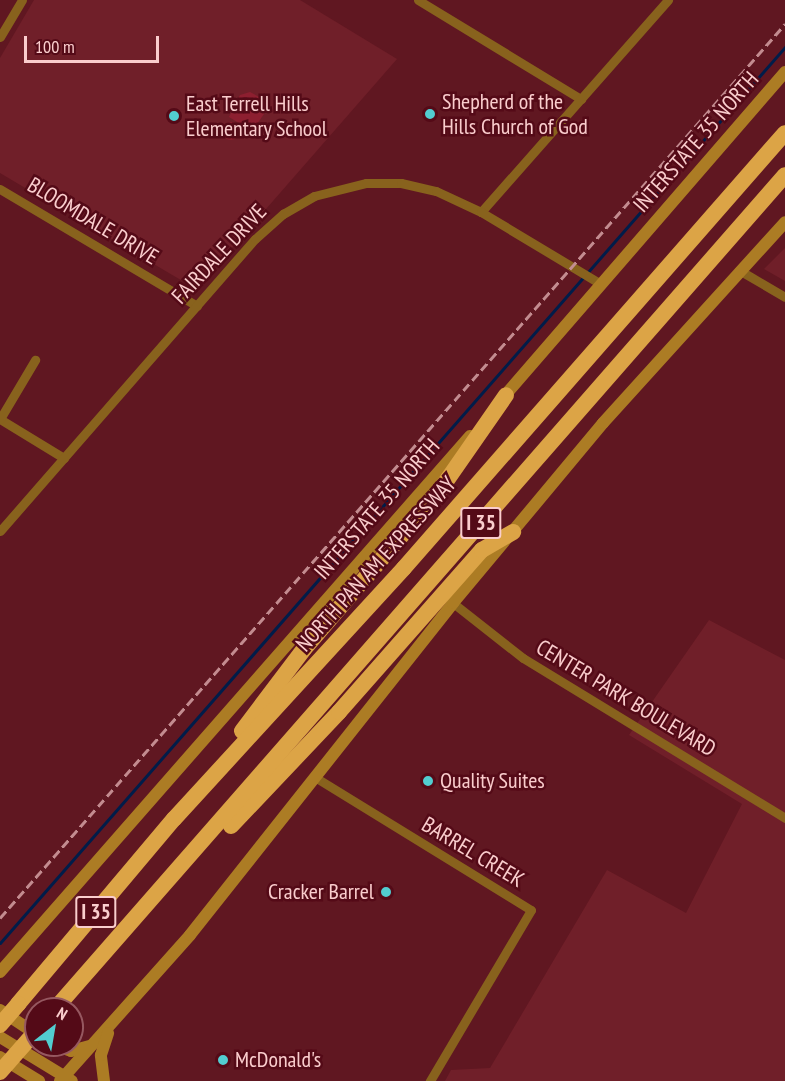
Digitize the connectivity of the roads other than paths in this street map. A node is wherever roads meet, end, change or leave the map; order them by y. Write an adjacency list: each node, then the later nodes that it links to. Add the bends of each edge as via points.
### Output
1 (22, 0): 4 (street)
2 (418, 0): 6 (street)
3 (662, 2): 6 (street)
4 (0, 37)
5 (785, 72): 13 (main road, INTERSTATE 35 NORTH)
6 (581, 99): 10 (street)
7 (785, 133): 25 (highway, NORTH PAN AM EXPRESSWAY / I 35, via 404,568)
8 (785, 175): 26 (highway, I 35)
9 (0, 189): 15 (street, BLOOMDALE DRIVE)
10 (481, 212): 13 (street, FAIRDALE DRIVE); 15 (street, FAIRDALE DRIVE, via 436,190 401,183 366,183 331,190 298,204 269,225)
11 (785, 222): 12 (main road)
12 (739, 270): 14 (street); 21 (main road)
13 (601, 284): 17 (main road, INTERSTATE 35 NORTH)
14 (785, 297)
15 (197, 306): 19 (street, FAIRDALE DRIVE)
16 (36, 360): 18 (street)
17 (506, 395): 25 (highway, via 453,474 304,650); 27 (main road, INTERSTATE 35 NORTH)
18 (0, 419): 19 (street)
19 (64, 458): 20 (street, FAIRDALE DRIVE)
20 (0, 531)
21 (513, 532): 22 (main road); 26 (highway, via 482,550 304,751 220,837)
22 (453, 603): 23 (main road); 24 (street, CENTER PARK BOULEVARD, via 524,659)
23 (318, 778): 32 (main road); 42 (street, BARREL CREEK, via 531,910)
24 (785, 818)
25 (174, 819): 30 (highway, NORTH PAN AM EXPRESSWAY / I 35, bridge)
26 (178, 872): 28 (highway, I 35)
27 (0, 972)
28 (66, 997)
29 (0, 1010): 31 (main road)
30 (0, 1024)
31 (24, 1025)
32 (108, 1031): 35 (main road); 41 (main road, via 101,1055)
33 (0, 1037): 39 (main road)
34 (24, 1045): 38 (highway, bridge)
35 (92, 1046): 36 (main road); 39 (main road)
36 (84, 1048)
37 (0, 1057): 40 (main road)
38 (0, 1072)
39 (65, 1079)
40 (39, 1081)
41 (104, 1081)
42 (430, 1081)

